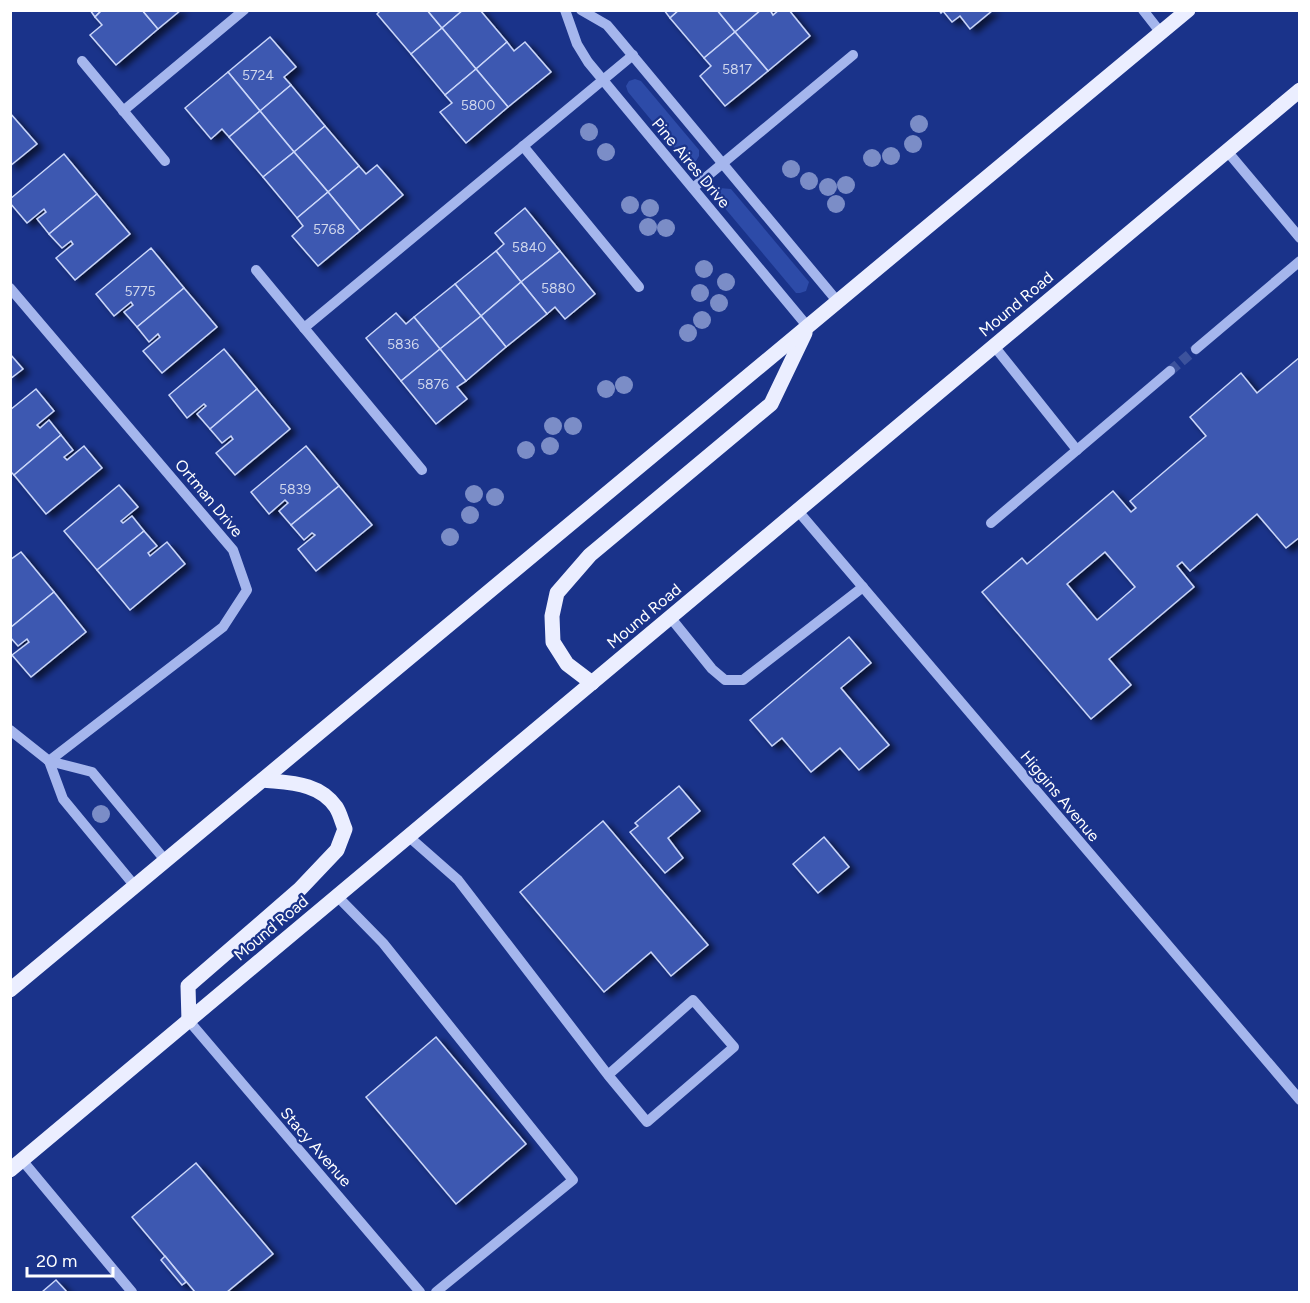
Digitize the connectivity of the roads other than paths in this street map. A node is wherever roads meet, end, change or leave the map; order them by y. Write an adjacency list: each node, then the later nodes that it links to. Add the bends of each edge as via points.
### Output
1 (244, 10): 12 (street)
2 (565, 10): 10 (street, Pine Aires Drive, via 577,44)
3 (581, 10): 7 (street, Pine Aires Drive, via 607,25)
4 (1143, 10): 6 (street)
5 (1188, 10): 6 (main road)
6 (1161, 33): 23 (main road)
7 (633, 55): 10 (street); 16 (street, Pine Aires Drive)
8 (853, 55): 16 (street)
9 (82, 61): 12 (street)
10 (603, 80): 13 (street); 17 (street, Pine Aires Drive)
11 (1299, 90): 14 (main road, Mound Road)
12 (123, 111): 15 (street)
13 (523, 146): 21 (street); 25 (street)
14 (1227, 151): 18 (street); 26 (main road, Mound Road)
15 (165, 161)
16 (723, 163): 17 (street); 23 (street, Pine Aires Drive)
17 (693, 188): 24 (street, Pine Aires Drive)
18 (1299, 238)
19 (1299, 261): 27 (street)
20 (256, 270): 25 (street)
21 (639, 287)
22 (10, 288): 37 (street, Ortman Drive, via 233,550 247,590 223,627)
23 (838, 302): 24 (main road)
24 (808, 327): 35 (main road, via 771,404 590,555 557,593 552,616 553,642 567,664); 38 (main road)
25 (304, 328): 30 (street)
26 (994, 346): 29 (street); 31 (main road, Mound Road)
27 (1196, 349)
28 (1170, 371): 29 (street)
29 (1077, 450): 32 (street)
30 (422, 470)
31 (798, 511): 33 (street, Higgins Avenue); 34 (main road, Mound Road)
32 (991, 523)
33 (864, 587): 34 (street, via 743,680 725,680 712,669); 46 (street, Higgins Avenue)
34 (670, 617): 35 (main road, Mound Road)
35 (592, 682): 39 (main road, Mound Road)
36 (10, 730): 37 (street)
37 (50, 761): 40 (street, via 92,772); 41 (street, via 63,799)
38 (263, 780): 40 (main road); 44 (main road, via 306,785 323,794 337,807 345,829 337,850 300,889 188,986)
39 (408, 836): 42 (main road, Mound Road); 45 (street, via 458,880)
40 (165, 860): 41 (main road)
41 (134, 885): 43 (main road)
42 (337, 896): 44 (main road, Mound Road); 50 (street, via 383,943 573,1180)
43 (10, 990)
44 (189, 1021): 47 (main road, Mound Road); 49 (street, Stacy Avenue)
45 (608, 1075): 45 (street, via 647,1122 734,1047 693,1000)
46 (1299, 1100)
47 (16, 1165): 48 (street)
48 (132, 1293)
49 (420, 1293)
50 (436, 1293)

